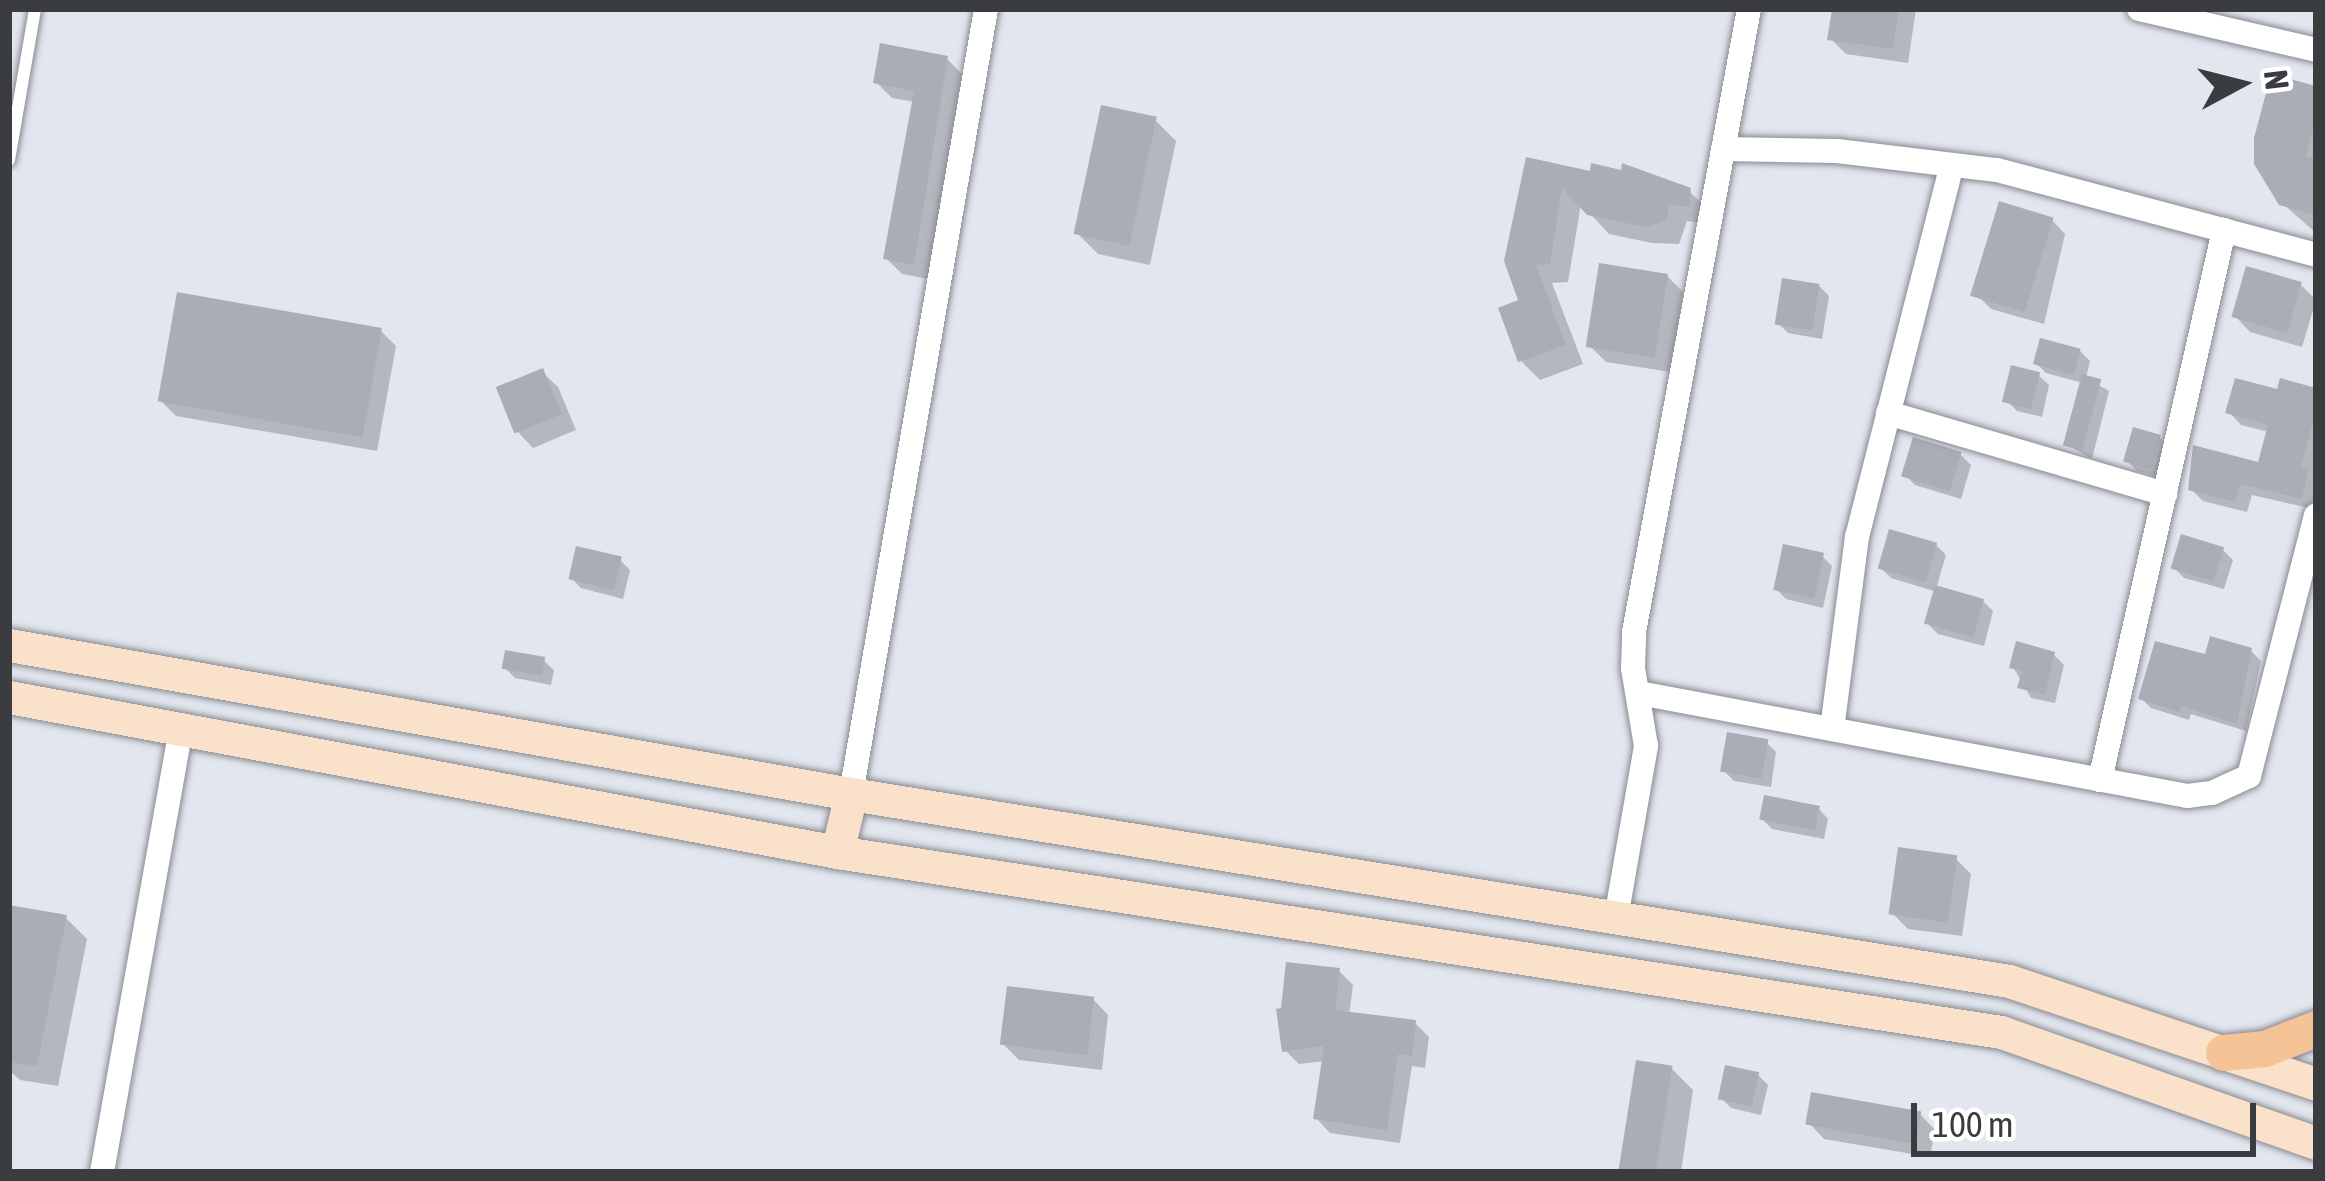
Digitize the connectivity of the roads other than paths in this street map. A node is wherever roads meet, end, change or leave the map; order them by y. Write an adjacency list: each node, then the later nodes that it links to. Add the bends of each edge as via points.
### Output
1 (35, 9): 7 (lane)
2 (986, 9): 20 (street)
3 (1749, 9): 6 (street)
4 (2139, 9): 5 (street)
5 (2316, 50)
6 (1724, 149): 8 (street, via 1838,151); 15 (street, via 1634,632)
7 (9, 160)
8 (1951, 167): 9 (street, via 1997,170); 11 (street)
9 (2224, 230): 10 (street); 12 (street)
10 (2316, 254)
11 (1888, 412): 12 (street); 18 (street, via 1857,537)
12 (2164, 494): 19 (street)
13 (2316, 515): 19 (street, via 2249,776 2186,796)
14 (9, 645): 20 (main road)
15 (1639, 693): 18 (street); 22 (street, via 1646,746)
16 (9, 697): 17 (main road)
17 (181, 728): 21 (main road); 29 (street)
18 (1832, 729): 19 (street)
19 (2100, 780)
20 (851, 794): 21 (main road); 22 (main road)
21 (837, 852): 24 (main road)
22 (1616, 919): 23 (main road)
23 (1806, 950): 24 (main road); 26 (main road, via 2009,981)
24 (1796, 998): 28 (main road, via 2001,1032)
25 (2316, 1029): 26 (main road, via 2265,1049)
26 (2224, 1053): 27 (main road)
27 (2316, 1084)
28 (2316, 1143)
29 (102, 1172)

